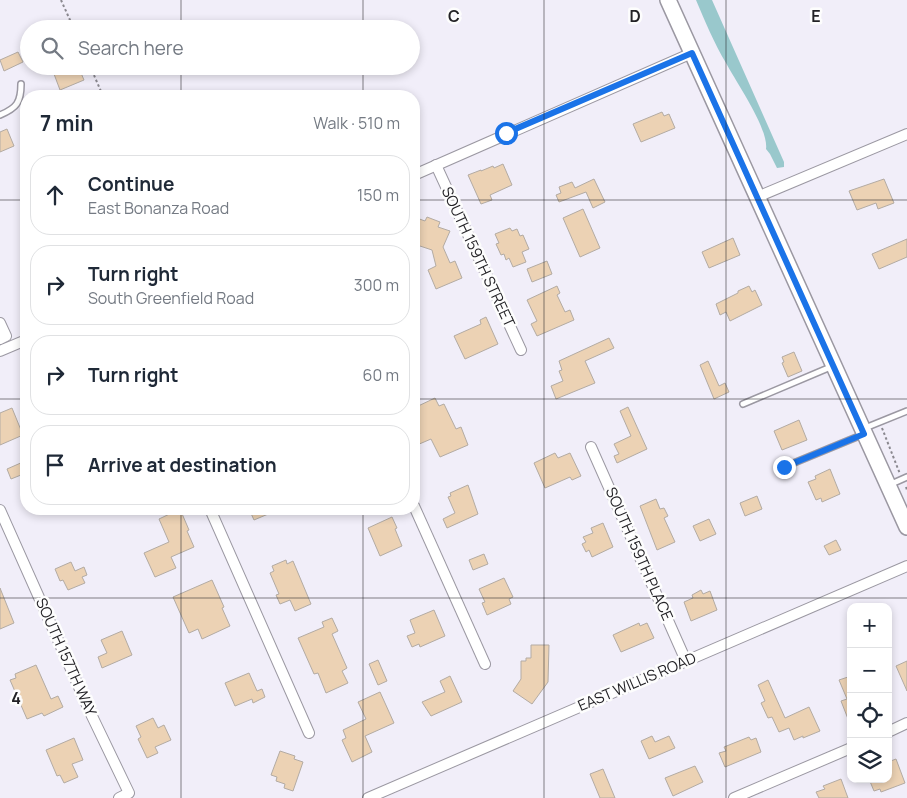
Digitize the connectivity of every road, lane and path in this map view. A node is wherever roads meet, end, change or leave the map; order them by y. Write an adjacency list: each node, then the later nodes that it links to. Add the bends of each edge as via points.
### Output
1 (61, 0): 3 (path)
2 (668, 0): 4 (main road)
3 (70, 20)
4 (692, 53): 12 (street); 14 (main road)
5 (94, 75): 8 (path)
6 (21, 84): 7 (lane)
7 (21, 90)
8 (101, 90)
9 (20, 98): 10 (lane, via 16,105)
10 (0, 115)
11 (907, 134): 14 (street)
12 (436, 165): 13 (street); 18 (street, SOUTH 159TH STREET)
13 (420, 172)
14 (757, 197): 20 (main road)
15 (0, 323): 16 (street)
16 (3, 338)
17 (20, 343): 19 (street)
18 (521, 350)
19 (0, 351)
20 (834, 366): 21 (lane); 24 (main road)
21 (743, 404)
22 (907, 411): 23 (lane)
23 (879, 422): 24 (lane); 27 (path)
24 (863, 431): 26 (lane); 29 (main road)
25 (591, 447): 35 (street, SOUTH 159TH PLACE)
26 (784, 467)
27 (900, 474)
28 (907, 477): 29 (lane)
29 (888, 486): 33 (main road)
30 (0, 510): 41 (street, SOUTH 157TH WAY, via 129,793)
31 (213, 515): 39 (street)
32 (418, 515): 36 (street)
33 (907, 527)
34 (907, 566): 35 (street, EAST WILLIS ROAD)
35 (686, 661): 42 (street, EAST WILLIS ROAD)
36 (485, 664)
37 (907, 724): 38 (street)
38 (892, 730)
39 (309, 733)
40 (847, 750): 43 (street)
41 (119, 798)
42 (368, 798)
43 (734, 798)

